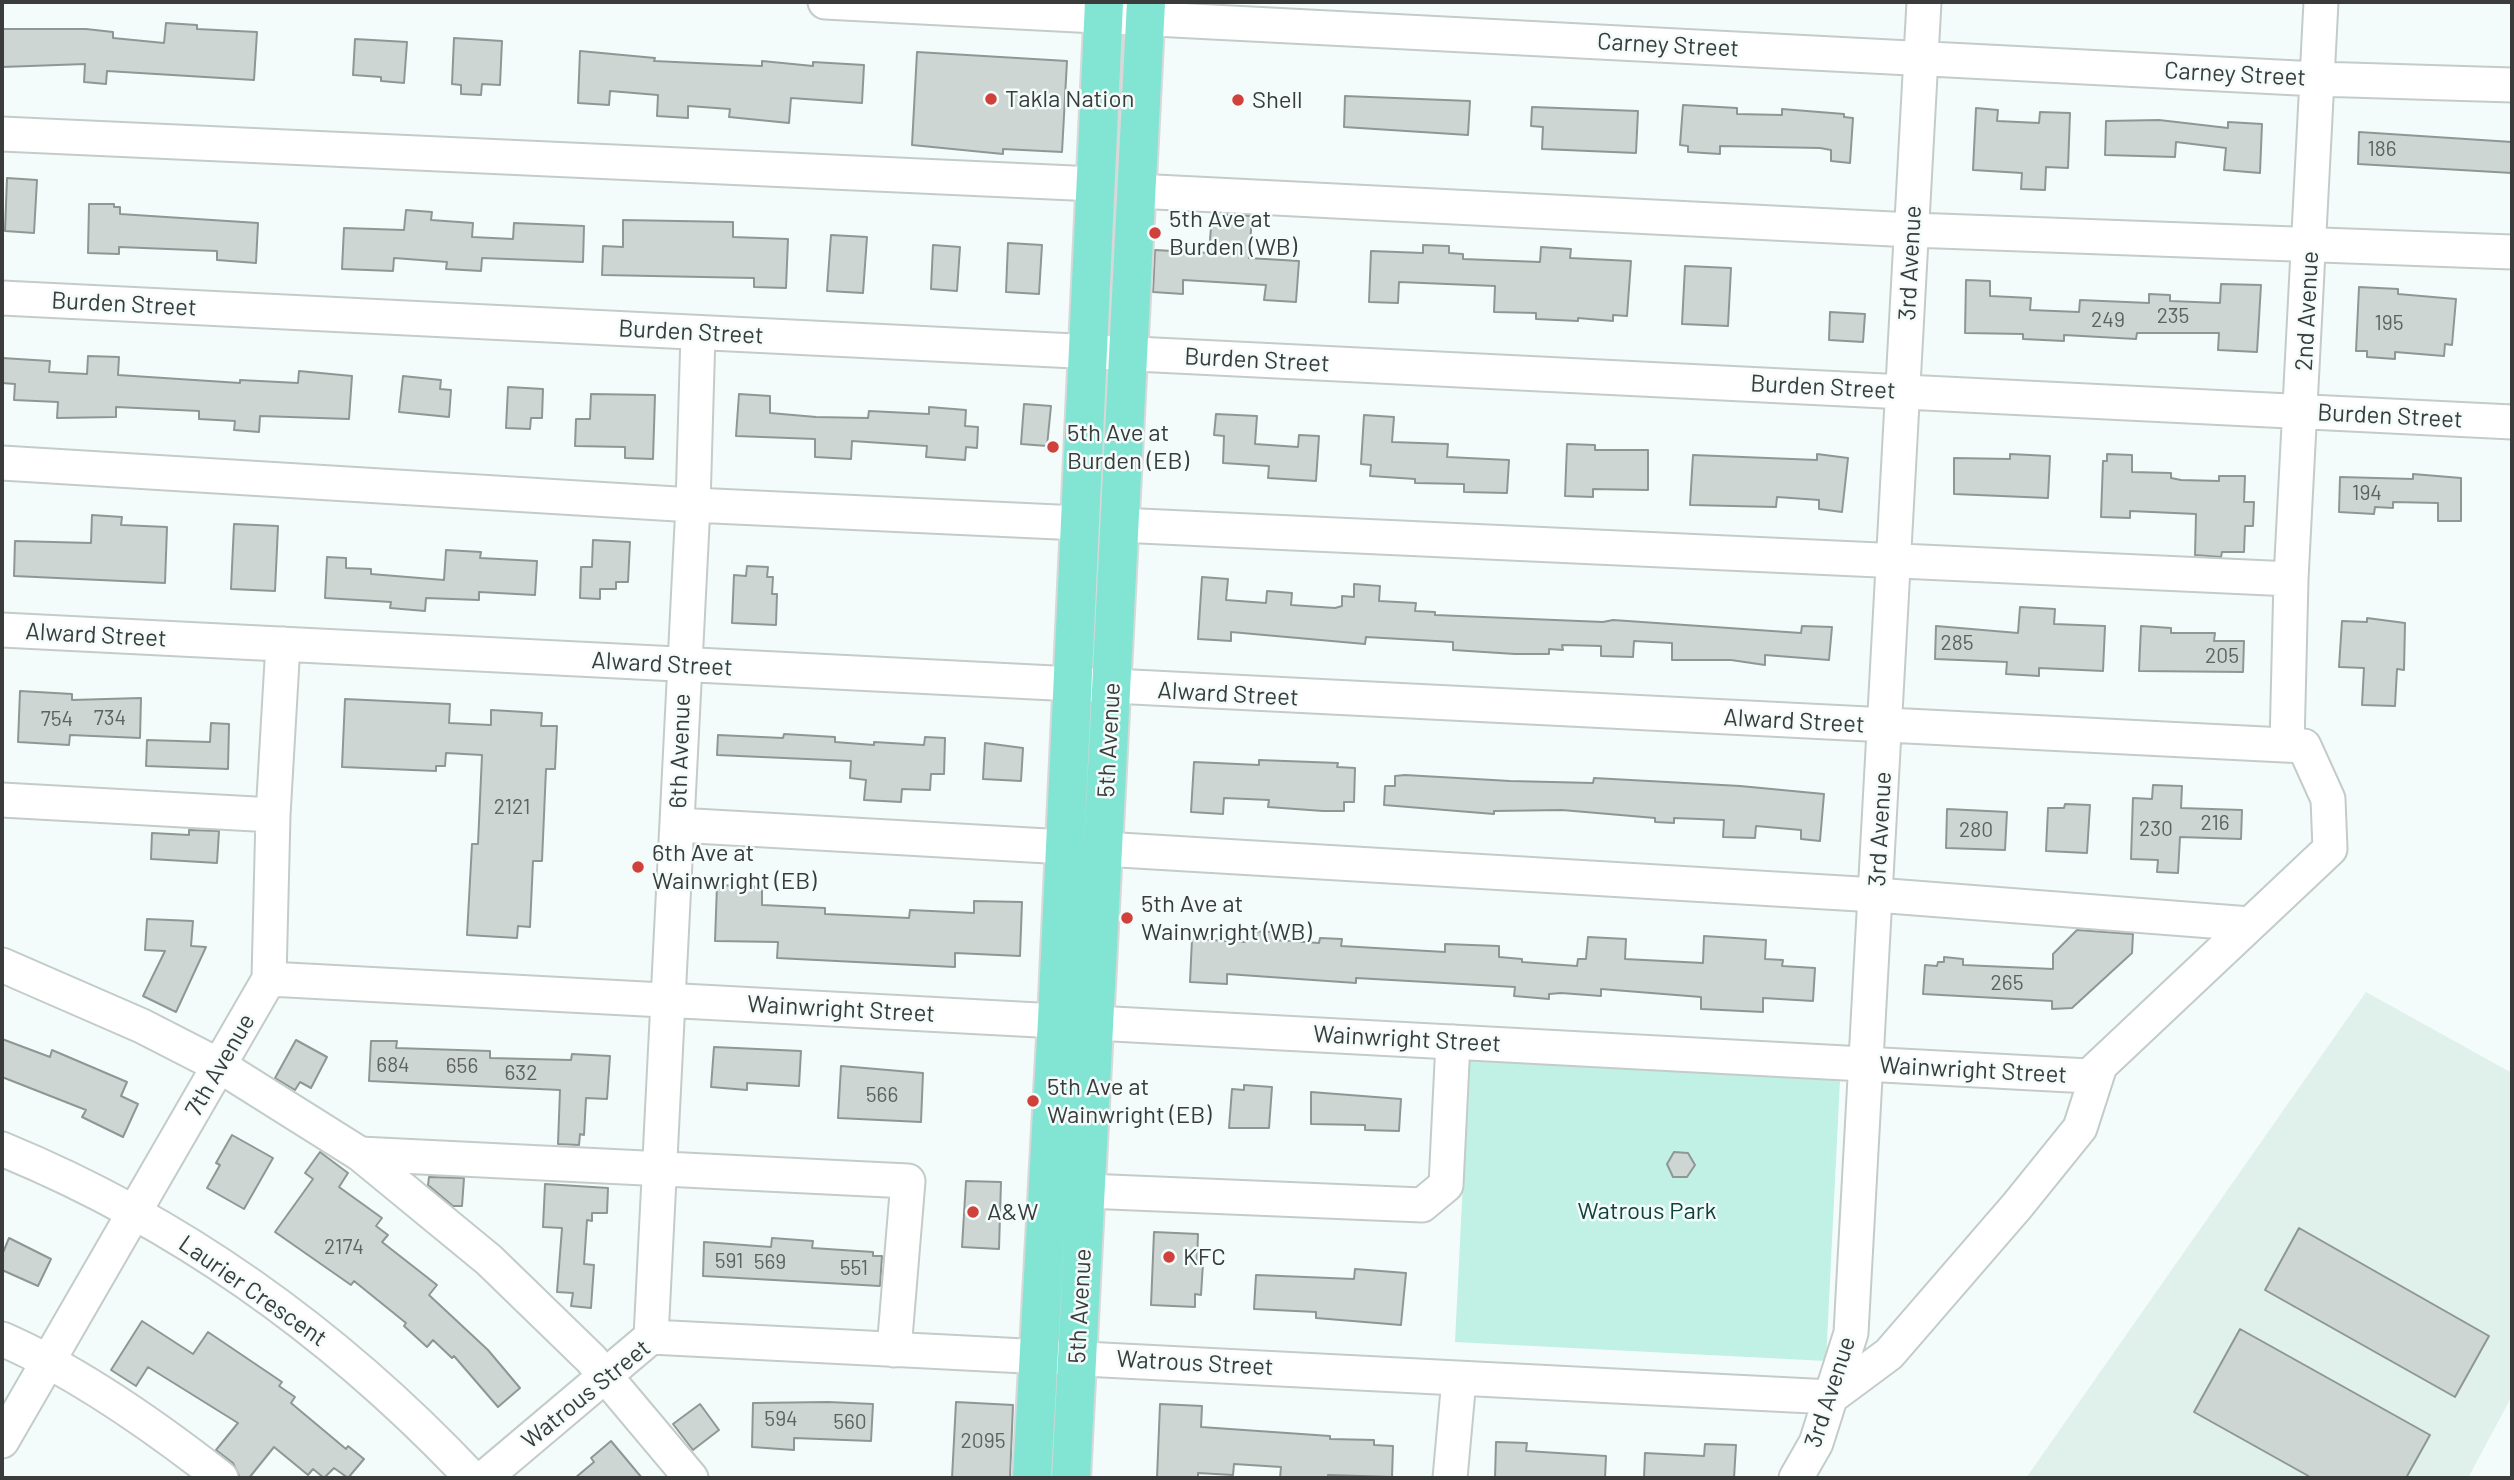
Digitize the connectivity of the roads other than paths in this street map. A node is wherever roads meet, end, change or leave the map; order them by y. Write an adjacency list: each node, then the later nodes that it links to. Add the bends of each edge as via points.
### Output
1 (825, 2): 4 (street, Carney Street)
2 (1924, 2): 6 (street, 3rd Avenue)
3 (2321, 2): 7 (street, 2nd Avenue)
4 (1104, 9): 5 (street, Carney Street); 10 (main road, 5th Avenue)
5 (1145, 10): 6 (street, Carney Street); 11 (main road, 5th Avenue)
6 (1921, 58): 7 (street, Carney Street); 12 (street, 3rd Avenue)
7 (2317, 79): 8 (street, Carney Street); 13 (street, 2nd Avenue)
8 (2512, 85)
9 (2, 134): 10 (street)
10 (1095, 184): 17 (main road, 5th Avenue)
11 (1136, 191): 12 (street); 18 (main road, 5th Avenue)
12 (1912, 230): 13 (street); 19 (street, 3rd Avenue)
13 (2311, 243): 14 (street); 20 (street, 2nd Avenue)
14 (2512, 252)
15 (2, 298): 16 (street, Burden Street)
16 (698, 332): 17 (street, Burden Street); 23 (street, 6th Avenue)
17 (1087, 352): 18 (street, Burden Street); 24 (main road, 5th Avenue)
18 (1128, 354): 19 (street, Burden Street); 25 (main road, 5th Avenue)
19 (1902, 391): 20 (street, Burden Street); 26 (street, 3rd Avenue)
20 (2302, 411): 21 (street, Burden Street); 27 (street, 2nd Avenue)
21 (2512, 422)
22 (2, 463): 23 (street)
23 (693, 505): 24 (street); 30 (street, 6th Avenue)
24 (1080, 523): 31 (main road, 5th Avenue)
25 (1119, 525): 26 (street); 32 (main road, 5th Avenue)
26 (1894, 561): 27 (street); 33 (street, 3rd Avenue)
27 (2291, 579): 34 (street, 2nd Avenue)
28 (2, 630): 29 (street, Alward Street)
29 (283, 644): 30 (street, Alward Street); 36 (street, 7th Avenue)
30 (683, 665): 31 (street, Alward Street); 37 (street, 6th Avenue)
31 (1072, 686): 32 (street, Alward Street); 38 (main road, 5th Avenue)
32 (1112, 688): 33 (street, Alward Street); 39 (main road, 5th Avenue)
33 (1885, 725): 34 (street, Alward Street); 40 (street, 3rd Avenue)
34 (2287, 745): 41 (street, Wainwright Street, via 2304,746 2328,799 2330,849)
35 (2, 800): 36 (street)
36 (273, 814): 43 (street, 7th Avenue)
37 (677, 825): 38 (street); 44 (street, 6th Avenue)
38 (1065, 846): 45 (main road, 5th Avenue)
39 (1102, 849): 40 (street); 45 (main road, 5th Avenue)
40 (1876, 895): 41 (street); 47 (street, 3rd Avenue)
41 (2250, 924): 49 (street, Wainwright Street)
42 (2, 965): 48 (street, via 142,1026)
43 (269, 979): 44 (street, Wainwright Street); 48 (street, 7th Avenue)
44 (669, 999): 45 (street, Wainwright Street); 52 (street, 6th Avenue)
45 (1075, 1021): 46 (street, Wainwright Street); 53 (main road, 5th Avenue); 58 (main road, 5th Avenue)
46 (1453, 1042): 47 (street, Wainwright Street); 53 (street, via 1446,1185 1422,1205)
47 (1867, 1065): 49 (street, Wainwright Street, via 2089,1076); 63 (street, 3rd Avenue, via 1851,1333)
48 (220, 1066): 51 (street); 54 (street, 7th Avenue)
49 (2100, 1066): 63 (street, via 2080,1128 2025,1196 1889,1354)
50 (2, 1149): 54 (street, Laurier Crescent)
51 (360, 1154): 52 (street); 61 (street, via 489,1259)
52 (659, 1168): 55 (street, 6th Avenue); 57 (street, via 908,1181)
53 (1086, 1191): 59 (main road, 5th Avenue)
54 (135, 1212): 60 (street, 7th Avenue); 66 (street, Laurier Crescent, via 291,1313 388,1392)
55 (651, 1337): 57 (street, Watrous Street); 61 (street, Watrous Street)
56 (2, 1339): 60 (street)
57 (894, 1350): 58 (street, Watrous Street)
58 (1040, 1357): 59 (street, Watrous Street); 69 (main road, 5th Avenue)
59 (1077, 1357): 62 (street, Watrous Street); 70 (main road, 5th Avenue)
60 (47, 1361): 64 (street, 7th Avenue); 65 (street)
61 (606, 1374): 67 (street, Watrous Street); 68 (street)
62 (1459, 1379): 63 (street, Watrous Street); 71 (street)
63 (1831, 1397): 72 (street, 3rd Avenue, via 1816,1443)
64 (2, 1441)
65 (221, 1478)
66 (472, 1478)
67 (485, 1478)
68 (691, 1478)
69 (1032, 1478)
70 (1071, 1478)
71 (1450, 1478)
72 (1796, 1478)

